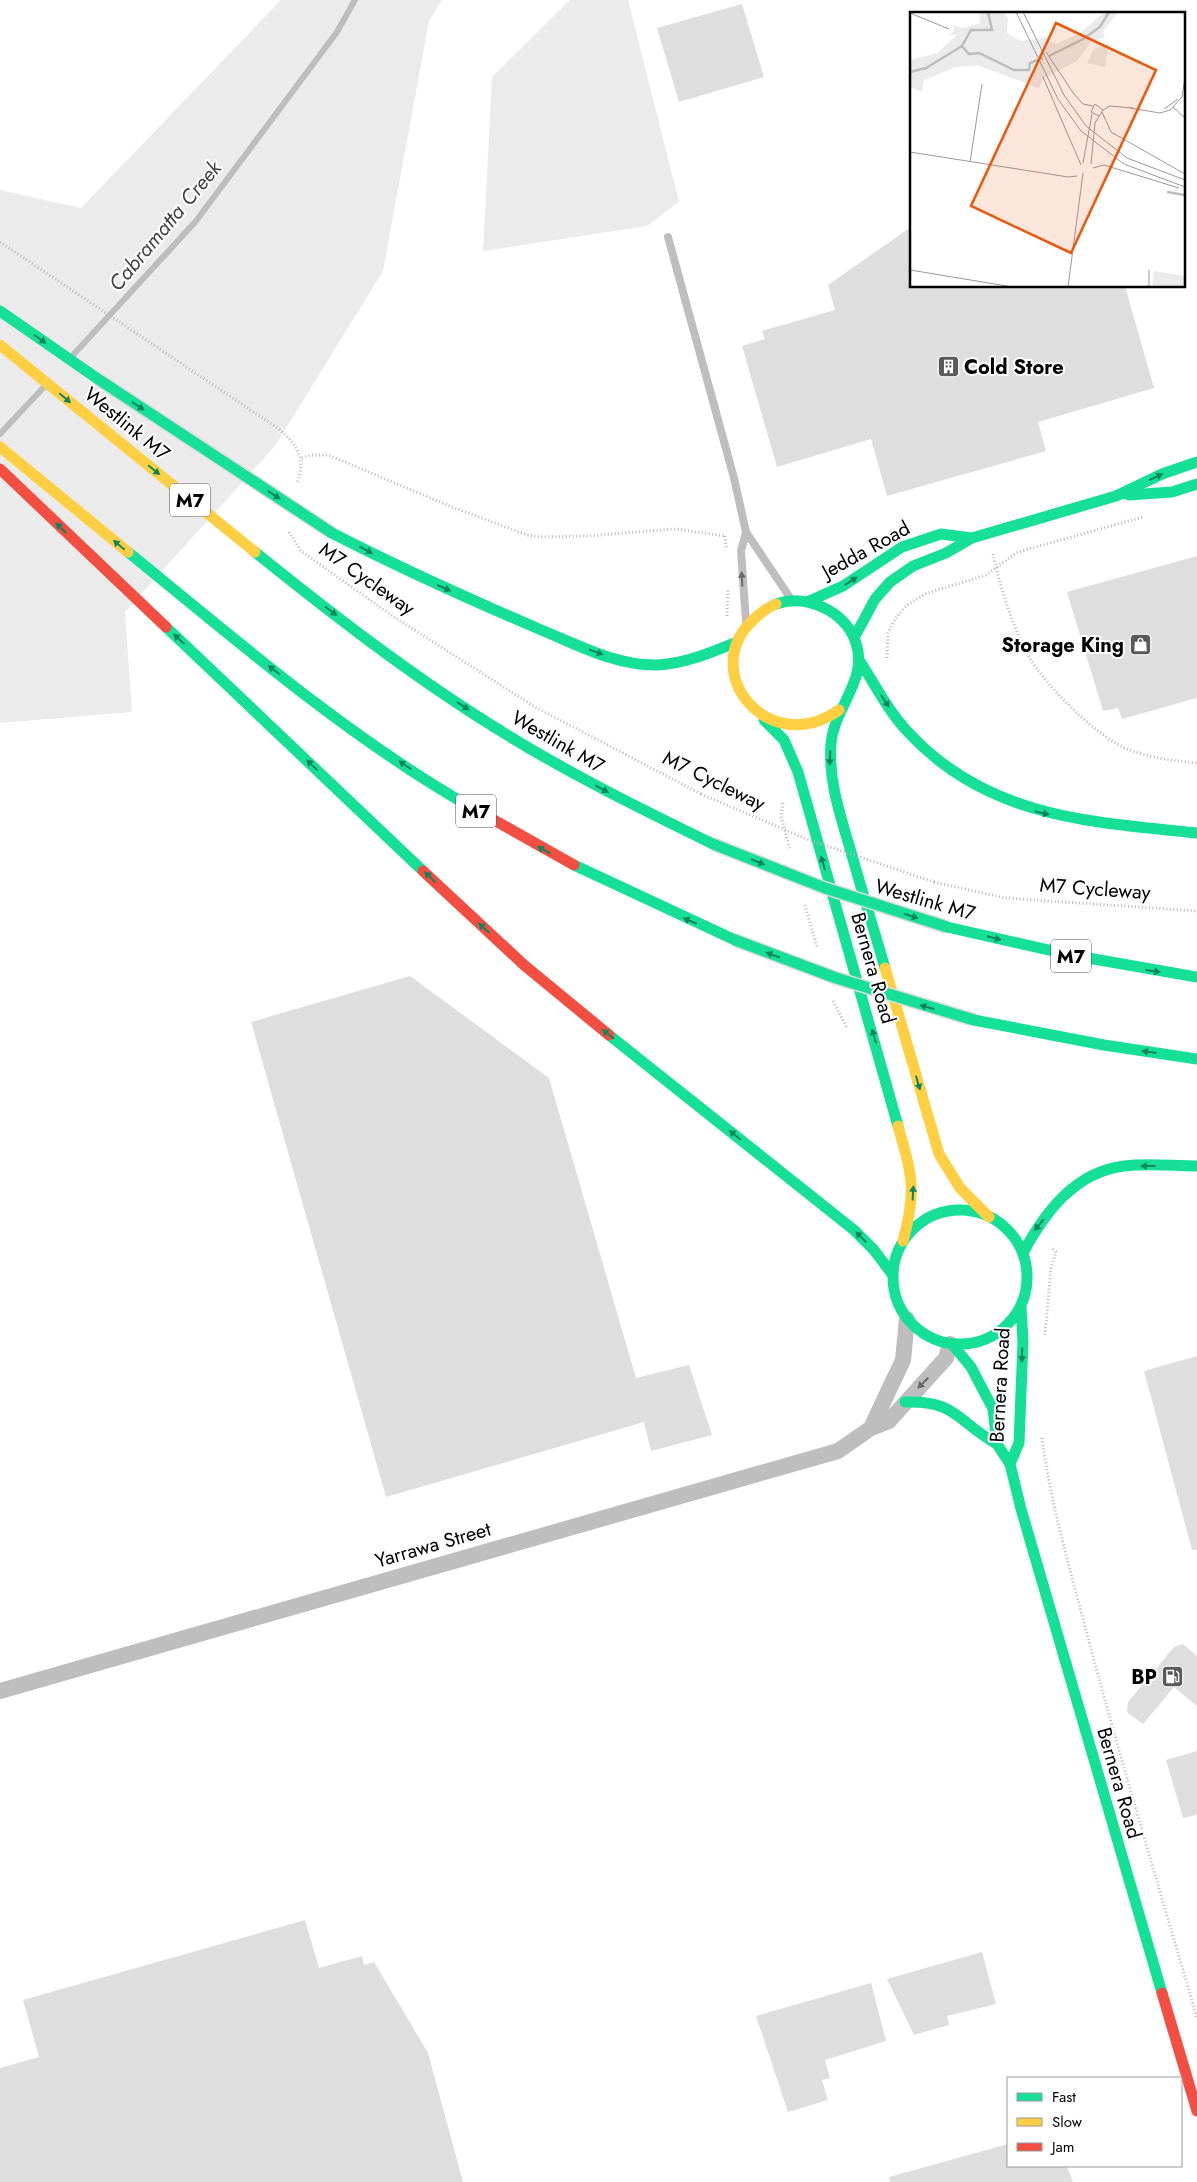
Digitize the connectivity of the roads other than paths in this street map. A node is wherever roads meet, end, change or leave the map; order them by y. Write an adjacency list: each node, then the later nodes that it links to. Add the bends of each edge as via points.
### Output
1 (668, 237): 9 (lane)
2 (0, 311): 15 (main road, one-way to 15, bridge, via 332,533 399,568 597,652 633,663 680,663)
3 (0, 345): 20 (main road, Westlink M7 / M7, one-way to 20, bridge, via 292,582 401,664 496,728 605,791 713,844 825,888 947,927 1038,949)
4 (0, 447): 21 (main road, M7, one-way to 4, bridge, via 974,1020 836,978 658,907 555,856 455,798 363,738 240,644)
5 (1197, 462): 8 (main road, Jedda Road, one-way to 5)
6 (0, 469): 26 (main road, one-way to 6, via 854,1230 524,965)
7 (1197, 484): 8 (main road, Jedda Road, via 1172,492)
8 (1116, 496): 10 (main road, Jedda Road)
9 (746, 532): 11 (lane); 13 (lane, one-way to 9, via 741,551)
10 (972, 538): 12 (main road, Jedda Road, one-way to 10, via 842,586 902,547 941,534); 14 (main road, Jedda Road, via 913,566 890,582 875,599)
11 (793, 601): 12 (main road); 13 (main road, via 767,608)
12 (807, 602): 14 (main road, via 835,614)
13 (746, 626): 15 (main road)
14 (854, 638): 16 (main road)
15 (737, 642): 18 (main road, via 733,656 736,684 746,702)
16 (859, 660): 17 (main road, via 855,687); 19 (main road, one-way to 19, via 908,732 954,773 1010,804 1041,813)
17 (839, 710): 18 (main road, via 822,722 801,727 780,725); 23 (main road, Bernera Road, one-way to 23, via 830,739 830,766 836,800 939,1154 967,1199)
18 (761, 717): 24 (main road, Bernera Road, one-way to 18, via 913,1186 896,1114 798,772 784,740)
19 (1197, 833)
20 (1197, 977)
21 (1197, 1059)
22 (1197, 1166): 25 (main road, one-way to 25, via 1143,1165 1112,1168 1091,1176 1060,1199 1034,1232)
23 (989, 1217): 24 (main road, via 970,1211 951,1211 924,1221); 25 (main road, via 1009,1232)
24 (903, 1240): 26 (main road)
25 (1023, 1253): 27 (main road, via 1026,1280)
26 (892, 1274): 28 (main road, via 895,1298)
27 (1021, 1306): 29 (main road, via 1004,1328 993,1336 980,1342); 33 (main road, Bernera Road, one-way to 33, via 1023,1342 1019,1443)
28 (907, 1319): 29 (main road, via 933,1340); 31 (street, via 903,1360)
29 (951, 1344): 30 (street, Yarrawa Street, one-way to 30, via 946,1358); 32 (main road, Bernera Road, via 972,1367 989,1398)
30 (905, 1402): 31 (street, Yarrawa Street, via 889,1421); 32 (main road, via 930,1401 948,1406 984,1438)
31 (871, 1428): 34 (street, Yarrawa Street, via 838,1450 820,1457)
32 (996, 1444): 33 (main road, Bernera Road)
33 (1010, 1464): 35 (main road, Bernera Road)
34 (0, 1691)
35 (1197, 2111)

